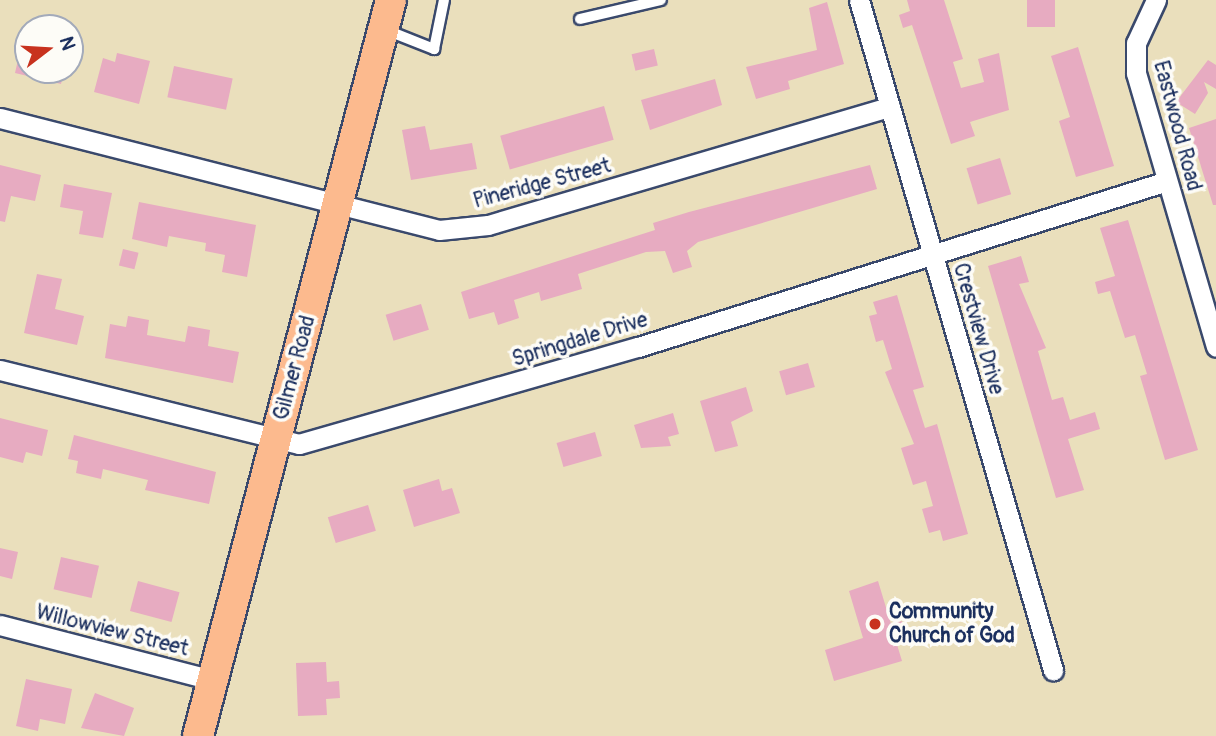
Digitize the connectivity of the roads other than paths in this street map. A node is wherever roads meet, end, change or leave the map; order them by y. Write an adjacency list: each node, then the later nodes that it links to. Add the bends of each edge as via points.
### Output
1 (391, 0): 7 (main road, Gilmer Road)
2 (444, 0): 7 (lane, via 433,49)
3 (859, 0): 8 (street, Crestview Drive)
4 (1156, 0): 10 (street, Eastwood Road, via 1140,29 1135,65)
5 (656, 1): 6 (lane)
6 (580, 19)
7 (383, 29): 11 (main road, Gilmer Road)
8 (890, 107): 11 (street, Pineridge Street, via 479,227 418,229); 12 (street, Crestview Drive)
9 (0, 118): 11 (street, Pineridge Street)
10 (1167, 181): 12 (street, Springdale Drive); 13 (street, Eastwood Road)
11 (337, 204): 15 (main road, Gilmer Road)
12 (933, 255): 15 (street, Springdale Drive, via 355,431 299,444); 17 (street, Crestview Drive)
13 (1216, 347)
14 (0, 370): 15 (street, Springdale Drive)
15 (275, 443): 18 (main road, Gilmer Road)
16 (0, 625): 18 (street, Willowview Street)
17 (1053, 670)
18 (213, 680): 19 (main road, Gilmer Road)
19 (198, 736)

